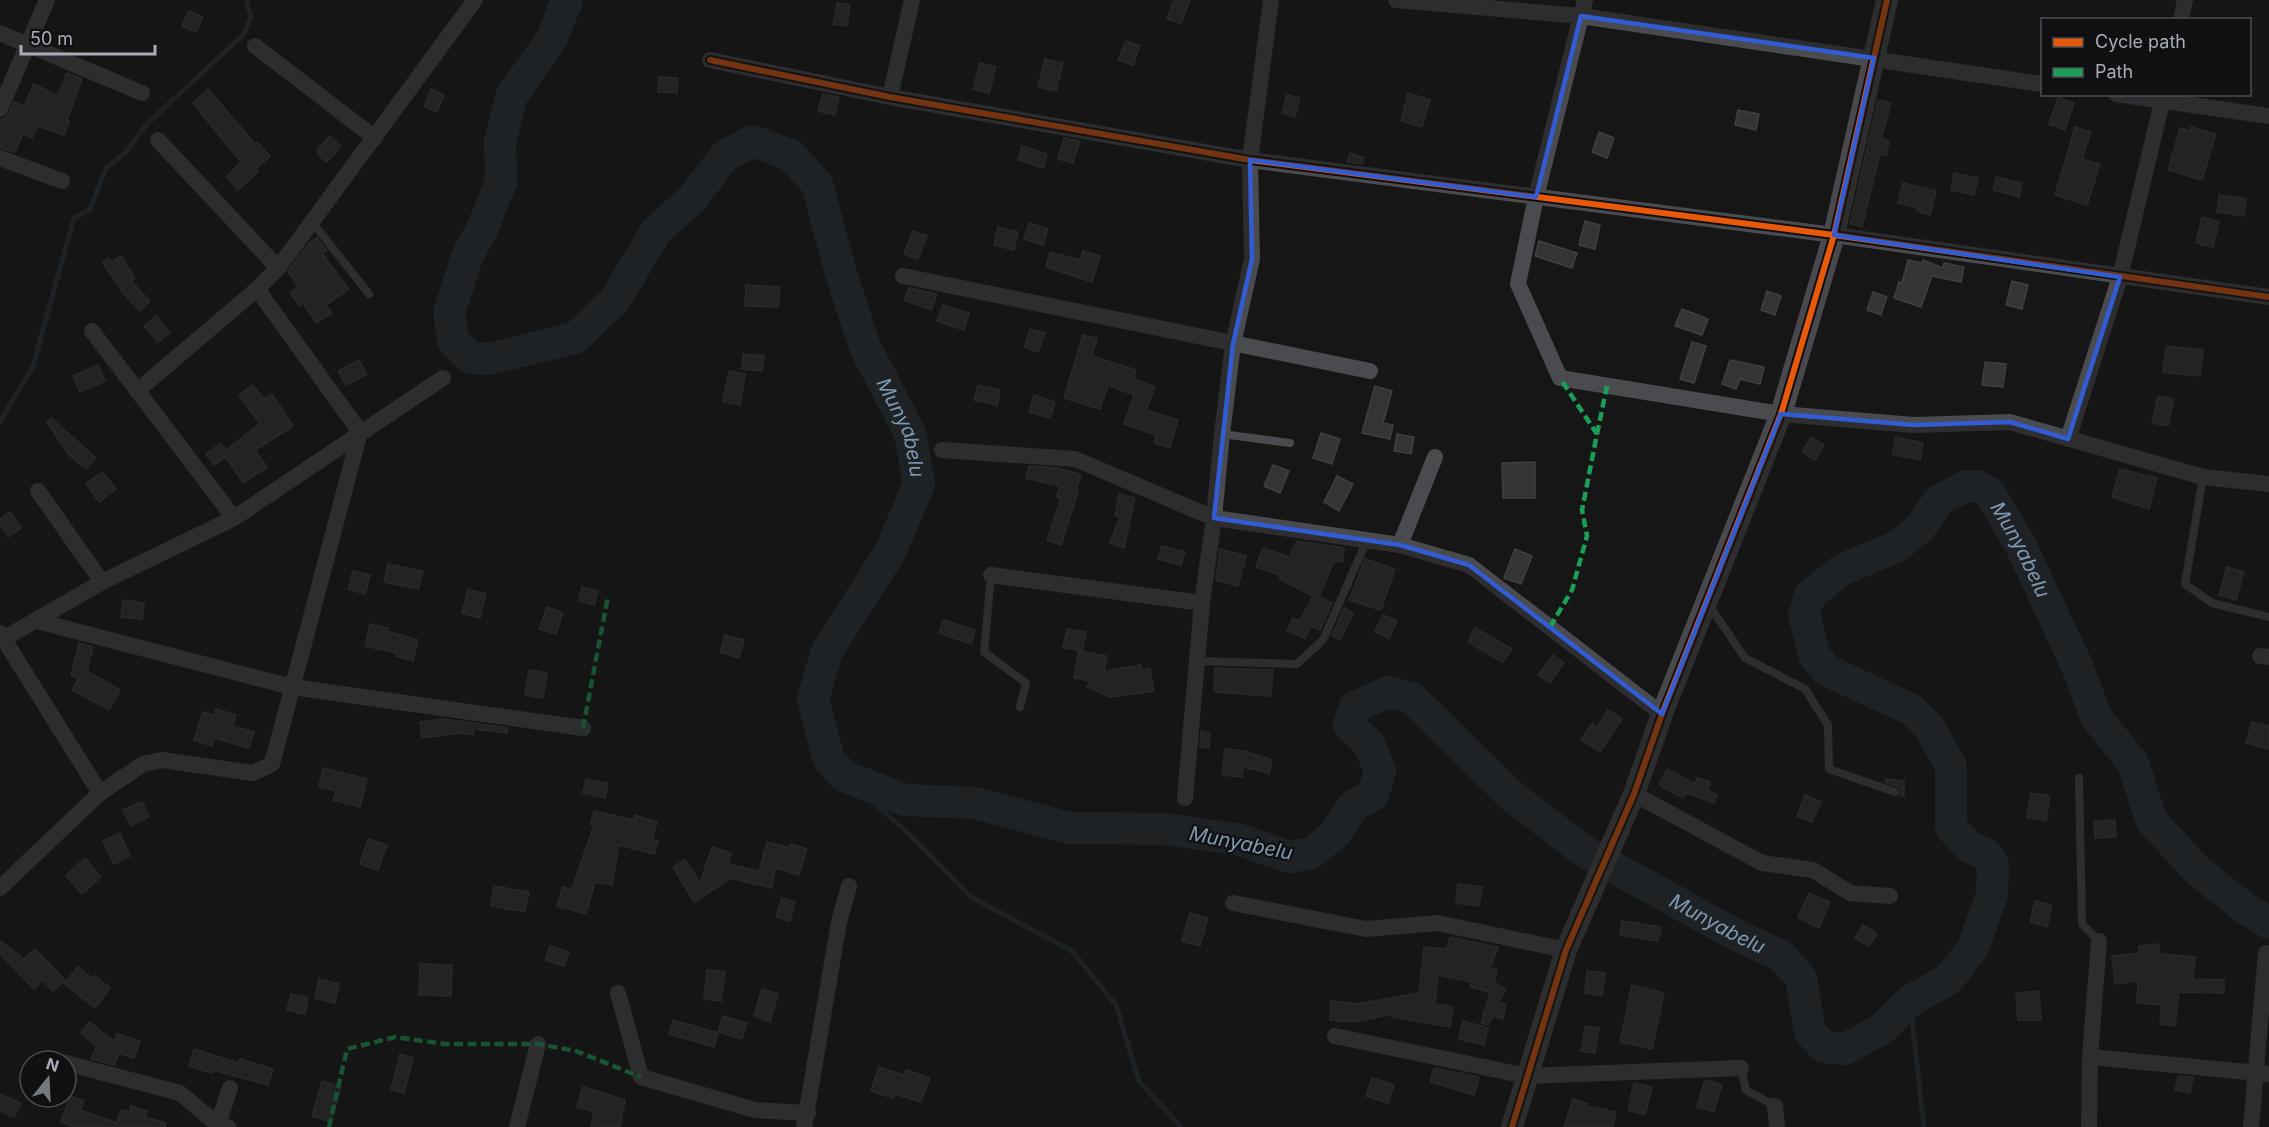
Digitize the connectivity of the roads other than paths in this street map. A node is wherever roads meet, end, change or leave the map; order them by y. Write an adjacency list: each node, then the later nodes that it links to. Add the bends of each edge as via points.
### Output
1 (47, 0): 11 (street)
2 (475, 0): 22 (street)
3 (912, 0): 18 (street)
4 (1270, 0): 25 (street)
5 (1396, 0): 8 (street)
6 (1887, 0): 13 (street)
7 (2185, 0): 9 (street)
8 (1583, 8): 13 (street); 27 (street)
9 (2181, 18)
10 (0, 33): 11 (street)
11 (28, 44): 16 (street); 20 (street)
12 (255, 46): 22 (street)
13 (1874, 58): 15 (street); 29 (street)
14 (710, 60): 18 (street)
15 (2041, 84)
16 (142, 93)
17 (2140, 96): 19 (street)
18 (890, 97): 25 (street)
19 (2163, 98): 21 (street); 32 (street)
20 (0, 109)
21 (2269, 116)
22 (375, 138): 28 (street)
23 (158, 140): 30 (street)
24 (0, 159): 26 (street)
25 (1250, 160): 27 (street); 37 (street, via 1252,258)
26 (62, 181)
27 (1536, 197): 29 (street); 41 (street, via 1518,284 1560,378)
28 (313, 223): 30 (street); 34 (lane)
29 (1834, 235): 32 (street); 41 (street)
30 (278, 268): 33 (street)
31 (903, 276): 37 (street)
32 (2120, 277): 35 (street); 44 (street)
33 (257, 289): 40 (street); 42 (street)
34 (369, 294)
35 (2269, 297)
36 (92, 331): 40 (street)
37 (1233, 344): 38 (street); 43 (street)
38 (1370, 371)
39 (443, 378): 42 (street)
40 (137, 391): 51 (street)
41 (1781, 414): 44 (street, via 1914,425 2010,422); 57 (street)
42 (360, 432): 51 (street); 63 (street)
43 (1222, 434): 45 (lane); 52 (street)
44 (2068, 439): 48 (street)
45 (1290, 443)
46 (942, 450): 52 (street, via 1075,459)
47 (1435, 457): 54 (street)
48 (2203, 477): 49 (street); 59 (lane, via 2185,584 2212,603)
49 (2269, 484)
50 (38, 491): 56 (street)
51 (234, 518): 56 (street)
52 (1214, 518): 53 (street); 58 (street)
53 (1367, 540): 54 (street); 62 (lane, via 1323,640 1297,664)
54 (1400, 545): 65 (street, via 1469,565)
55 (991, 575): 58 (street); 64 (lane, via 984,652 1026,683)
56 (102, 582): 60 (street)
57 (1707, 602): 65 (street); 68 (lane, via 1745,658 1805,689 1828,725 1829,769)
58 (1202, 603): 62 (street)
59 (2269, 617)
60 (36, 621): 61 (street); 63 (street)
61 (2, 636): 69 (street)
62 (1197, 661): 71 (street)
63 (292, 687): 66 (street); 69 (street, via 272,764 254,773 162,760 143,764)
64 (1020, 707)
65 (1662, 714): 70 (street)
66 (584, 728)
67 (2079, 778): 76 (lane, via 2082,924)
68 (1895, 792)
69 (100, 794): 73 (street)
70 (1634, 795): 74 (street, via 1762,863 1813,870 1850,893); 77 (street)
71 (1185, 798)
72 (849, 886): 89 (street, via 839,921)
73 (0, 888)
74 (1890, 896)
75 (1233, 903): 77 (street, via 1366,929 1437,923)
76 (2099, 941): 82 (street)
77 (1566, 950): 86 (street)
78 (2266, 953): 85 (street)
79 (618, 993): 89 (street, via 641,1077 755,1110)
80 (1335, 1035): 86 (street)
81 (538, 1044): 91 (street)
82 (2090, 1057): 85 (street); 94 (street)
83 (78, 1067): 90 (street, via 180,1093)
84 (1741, 1068): 86 (street); 88 (lane, via 1746,1090)
85 (2262, 1074): 95 (street)
86 (1526, 1076): 92 (street)
87 (230, 1088): 90 (street)
88 (1775, 1106): 93 (street)
89 (806, 1120)
90 (221, 1126)
91 (517, 1127)
92 (1512, 1127)
93 (1777, 1127)
94 (2090, 1127)
95 (2251, 1127)

